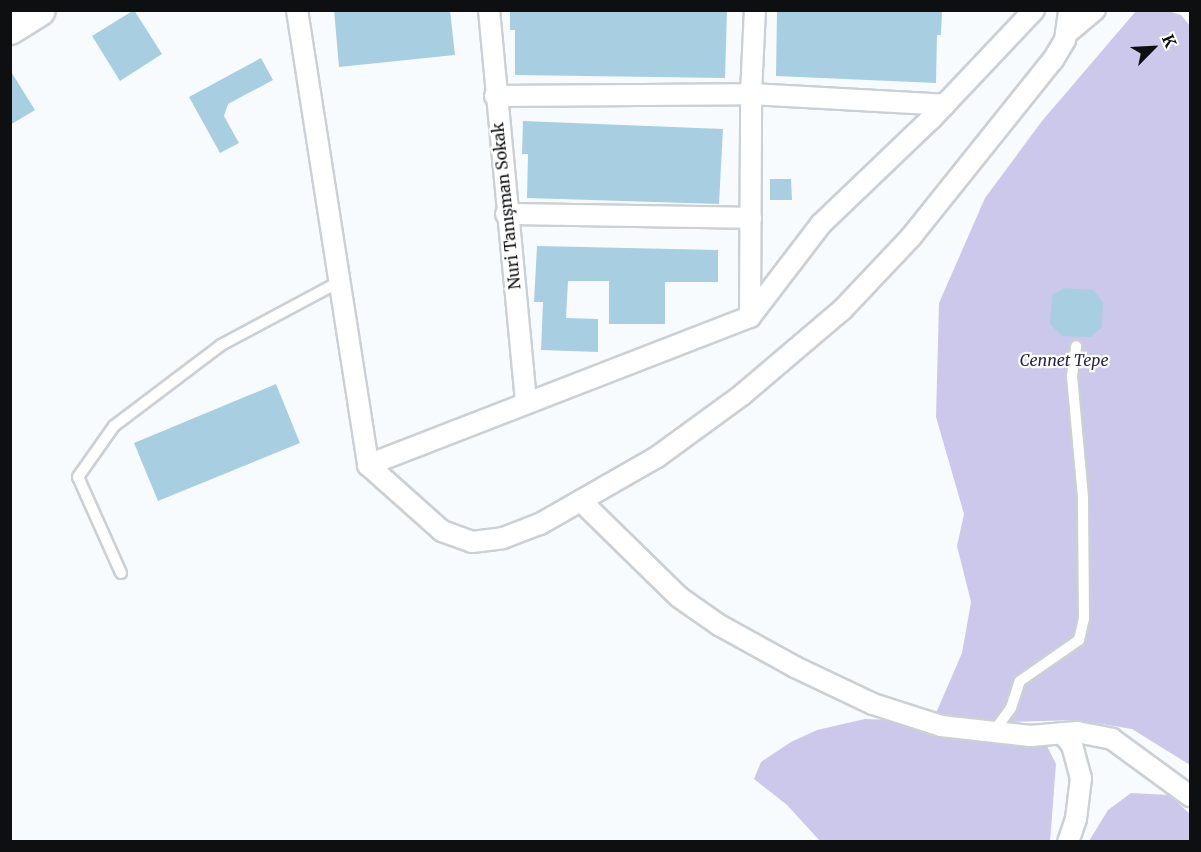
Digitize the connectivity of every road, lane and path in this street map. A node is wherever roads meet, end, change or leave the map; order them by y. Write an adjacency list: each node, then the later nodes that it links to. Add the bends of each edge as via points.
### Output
1 (39, 10): 8 (main road)
2 (297, 10): 15 (street)
3 (489, 10): 11 (street, Nuri Tanışman Sokak)
4 (755, 10): 10 (street)
5 (1034, 10): 12 (street)
6 (1069, 10): 9 (street)
7 (1095, 10): 9 (street)
8 (10, 28)
9 (1066, 34): 20 (street, via 1053,60 911,237 858,295 705,424)
10 (750, 94): 11 (street); 12 (street); 14 (street)
11 (495, 96): 13 (street, Nuri Tanışman Sokak)
12 (945, 105): 16 (street, via 821,224)
13 (506, 214): 14 (street); 18 (street, Nuri Tanışman Sokak)
14 (751, 218): 16 (street)
15 (339, 282): 19 (street); 21 (lane, via 221,345 114,426 78,477)
16 (750, 317): 18 (street)
17 (1076, 346): 23 (lane, via 1072,376 1083,497 1084,619 1079,640 1020,681 1011,708)
18 (526, 402): 19 (street)
19 (368, 465): 20 (street, via 442,531 472,542 518,533)
20 (583, 503): 23 (street, via 679,597 719,625 873,704 941,726)
21 (121, 573)
22 (1062, 733): 23 (street); 24 (street, via 1093,734 1125,746); 25 (street, via 1077,756 1082,778)
23 (992, 734)
24 (1191, 796)
25 (1068, 842)

